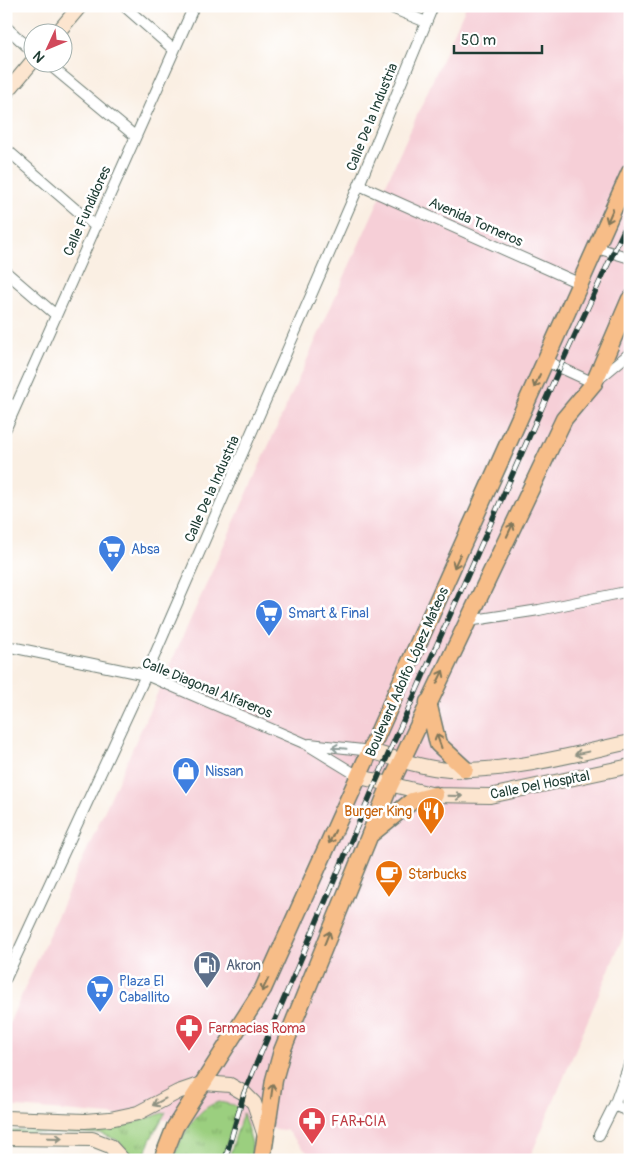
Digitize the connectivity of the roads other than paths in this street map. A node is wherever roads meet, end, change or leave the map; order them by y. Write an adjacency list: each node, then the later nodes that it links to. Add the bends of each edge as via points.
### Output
1 (80, 6): 6 (street)
2 (124, 6): 10 (street)
3 (194, 6): 10 (street, Calle Fundidores)
4 (388, 6): 7 (street)
5 (433, 6): 7 (street, Calle De la Industria)
6 (66, 22)
7 (426, 22): 17 (street, Calle De la Industria)
8 (6, 27): 9 (street)
9 (22, 42)
10 (173, 49): 14 (street, Calle Fundidores)
11 (24, 72): 13 (street)
12 (58, 72): 14 (street)
13 (6, 93)
14 (135, 136): 18 (street, Calle Fundidores)
15 (6, 149): 18 (street)
16 (630, 172): 19 (main road, Boulevard Adolfo López Mateos, one-way to 19)
17 (359, 184): 22 (street, Avenida Torneros); 34 (street, Calle De la Industria)
18 (96, 227): 24 (street, Calle Fundidores)
19 (597, 248): 20 (street); 22 (main road, Boulevard Adolfo López Mateos)
20 (630, 258)
21 (6, 272): 24 (street)
22 (581, 284): 26 (main road, Boulevard Adolfo López Mateos)
23 (630, 299): 27 (main road)
24 (56, 315): 29 (street, Calle Fundidores)
25 (630, 353): 27 (street)
26 (546, 361): 27 (street); 38 (main road, Boulevard Adolfo López Mateos, one-way to 38)
27 (594, 383): 32 (main road, one-way to 27, via 564,419)
28 (6, 401): 29 (street)
29 (15, 408): 30 (street, Calle Fundidores)
30 (6, 428)
31 (630, 591): 32 (street)
32 (468, 621): 35 (main road, one-way to 32)
33 (6, 646): 34 (street, Calle Diagonal Alfareros)
34 (146, 675): 37 (street, Calle Diagonal Alfareros); 46 (street, Calle De la Industria)
35 (428, 702): 39 (main road); 41 (main road, one-way to 35, via 438,744)
36 (630, 742): 41 (street, Calle Del Hospital, one-way to 41, via 500,769)
37 (306, 744): 38 (street, Calle Diagonal Alfareros, one-way to 37); 42 (street, Calle Diagonal Alfareros)
38 (372, 751): 39 (street, Calle Del Hospital); 42 (main road, Boulevard Adolfo López Mateos)
39 (403, 759): 41 (street, Calle Del Hospital, via 425,766); 43 (main road)
40 (630, 766): 44 (street, Calle Del Hospital, one-way to 40, via 490,796)
41 (465, 769)
42 (360, 777): 43 (street, Calle Del Hospital); 48 (main road, Boulevard Adolfo López Mateos, one-way to 48, via 263,989)
43 (390, 785): 44 (street, Calle Del Hospital); 45 (main road)
44 (435, 795): 45 (main road, via 412,801)
45 (368, 837): 55 (main road, one-way to 45, via 274,1080 282,1051)
46 (6, 978)
47 (629, 1065): 50 (street)
48 (204, 1083): 52 (street, one-way to 52, via 138,1112 110,1119); 55 (street, via 230,1085 244,1093 254,1103); 57 (main road, Boulevard Adolfo López Mateos, via 175,1127)
49 (630, 1095): 50 (street, via 624,1092)
50 (617, 1098): 51 (street, via 618,1107); 53 (street)
51 (630, 1112)
52 (6, 1118)
53 (599, 1135)
54 (6, 1138): 56 (street, one-way to 56, via 92,1139 110,1146)
55 (266, 1139): 58 (main road); 59 (street)
56 (123, 1160)
57 (162, 1160)
58 (262, 1160)
59 (269, 1160)

